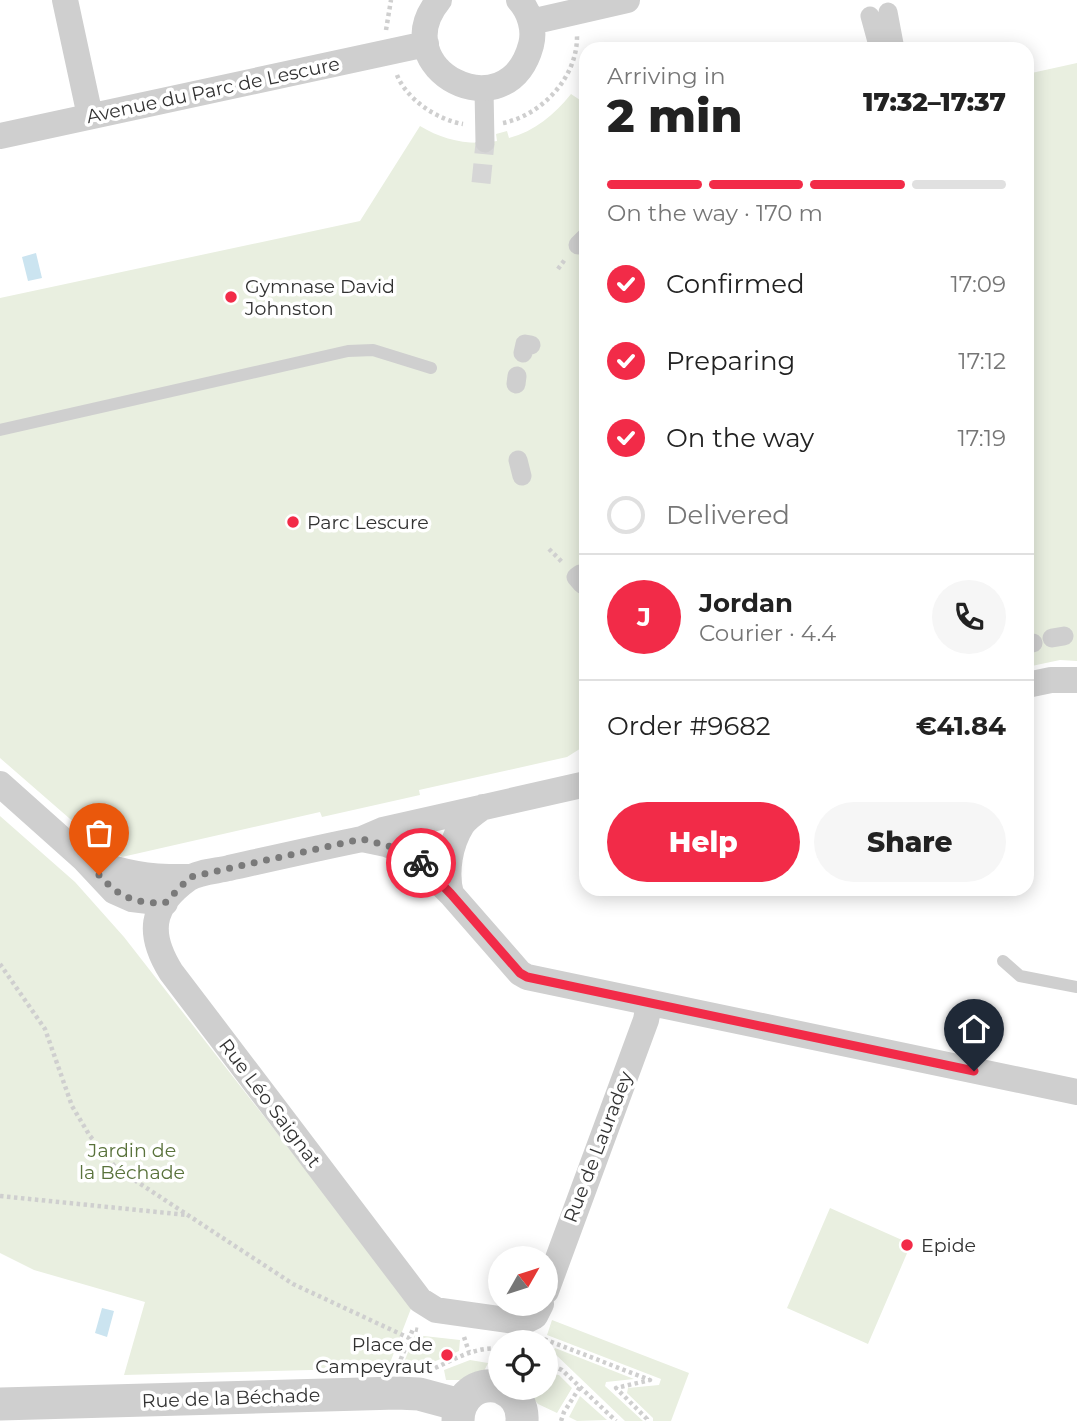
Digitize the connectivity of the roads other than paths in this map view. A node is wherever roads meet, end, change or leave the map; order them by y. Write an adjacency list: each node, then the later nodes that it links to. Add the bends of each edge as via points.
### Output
1 (65, 0): 11 (street)
2 (439, 0): 9 (street, via 426,25)
3 (627, 0): 4 (street)
4 (525, 11): 10 (street, via 533,40 528,58 502,84)
5 (879, 14): 6 (street); 7 (street); 8 (street)
6 (879, 42)
7 (885, 42)
8 (892, 42)
9 (426, 44): 10 (street, via 440,72 468,88); 11 (street, Avenue du Parc de Lescure)
10 (484, 89): 13 (street)
11 (90, 116): 12 (street, Avenue du Parc de Lescure)
12 (0, 136)
13 (485, 143)
14 (431, 368): 15 (lane, via 373,350 348,351)
15 (0, 430)
16 (1077, 680): 17 (street)
17 (1034, 684)
18 (0, 784): 22 (street)
19 (579, 786): 20 (street)
20 (483, 807): 21 (street); 24 (street, via 464,822 453,844)
21 (362, 839): 23 (street); 24 (street, via 411,854)
22 (84, 859): 23 (street, via 155,878); 25 (street, via 114,891 132,900)
23 (190, 877): 25 (street)
24 (451, 894): 28 (street, via 520,973)
25 (165, 903): 32 (street, Rue Léo Saignat, via 154,929 160,955 420,1300 436,1310)
26 (1003, 961): 27 (lane, via 1020,976)
27 (1077, 987)
28 (649, 1004): 29 (street); 30 (street, Rue de Lauradey, via 591,1191)
29 (1077, 1092)
30 (558, 1264)
31 (532, 1316): 33 (street)
32 (502, 1330)
33 (507, 1330)
34 (488, 1384): 37 (street, via 465,1397)
35 (517, 1400): 38 (street)
36 (0, 1404): 37 (street, Rue de la Béchade, via 397,1393 434,1397)
37 (459, 1413)
38 (522, 1421)

